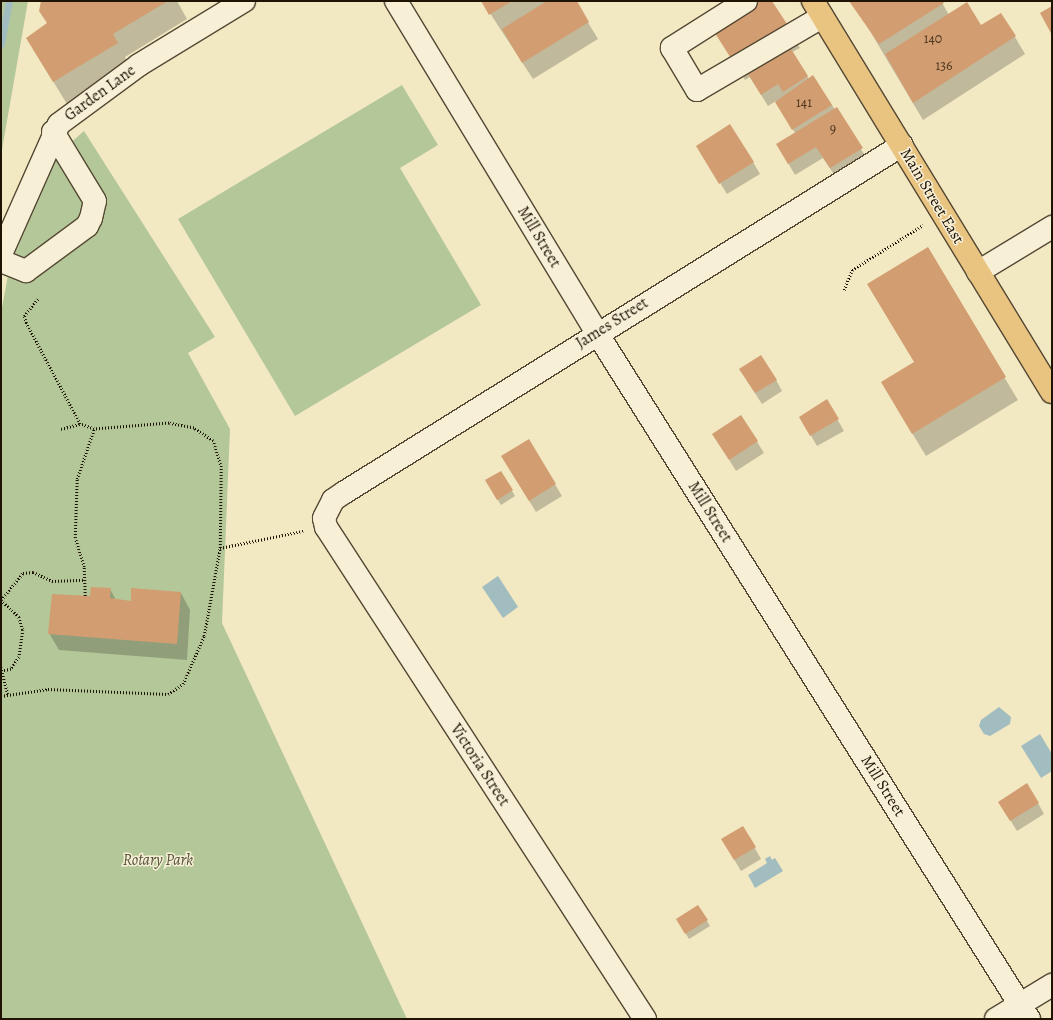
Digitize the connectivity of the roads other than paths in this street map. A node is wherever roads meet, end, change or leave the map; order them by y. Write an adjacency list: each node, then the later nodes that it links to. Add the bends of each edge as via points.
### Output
1 (244, 1): 5 (street, Garden Lane, via 133,69 66,117)
2 (396, 1): 11 (street, Mill Street)
3 (746, 1): 4 (street, via 672,48 697,90)
4 (818, 9): 6 (main road, Main Street East)
5 (53, 132): 8 (street, Garden Lane); 9 (street, via 95,201 91,218 87,226 26,271)
6 (902, 146): 10 (main road, Main Street East); 11 (street, James Street)
7 (1052, 227): 10 (street)
8 (1, 254)
9 (1, 261)
10 (978, 272): 12 (main road, Main Street East)
11 (596, 333): 13 (street, James Street, via 345,492); 15 (street, Mill Street)
12 (1052, 392)
13 (328, 508): 16 (street, Victoria Street, via 326,527)
14 (1052, 985): 15 (street)
15 (1025, 1011): 17 (street)
16 (645, 1019)
17 (996, 1019)

